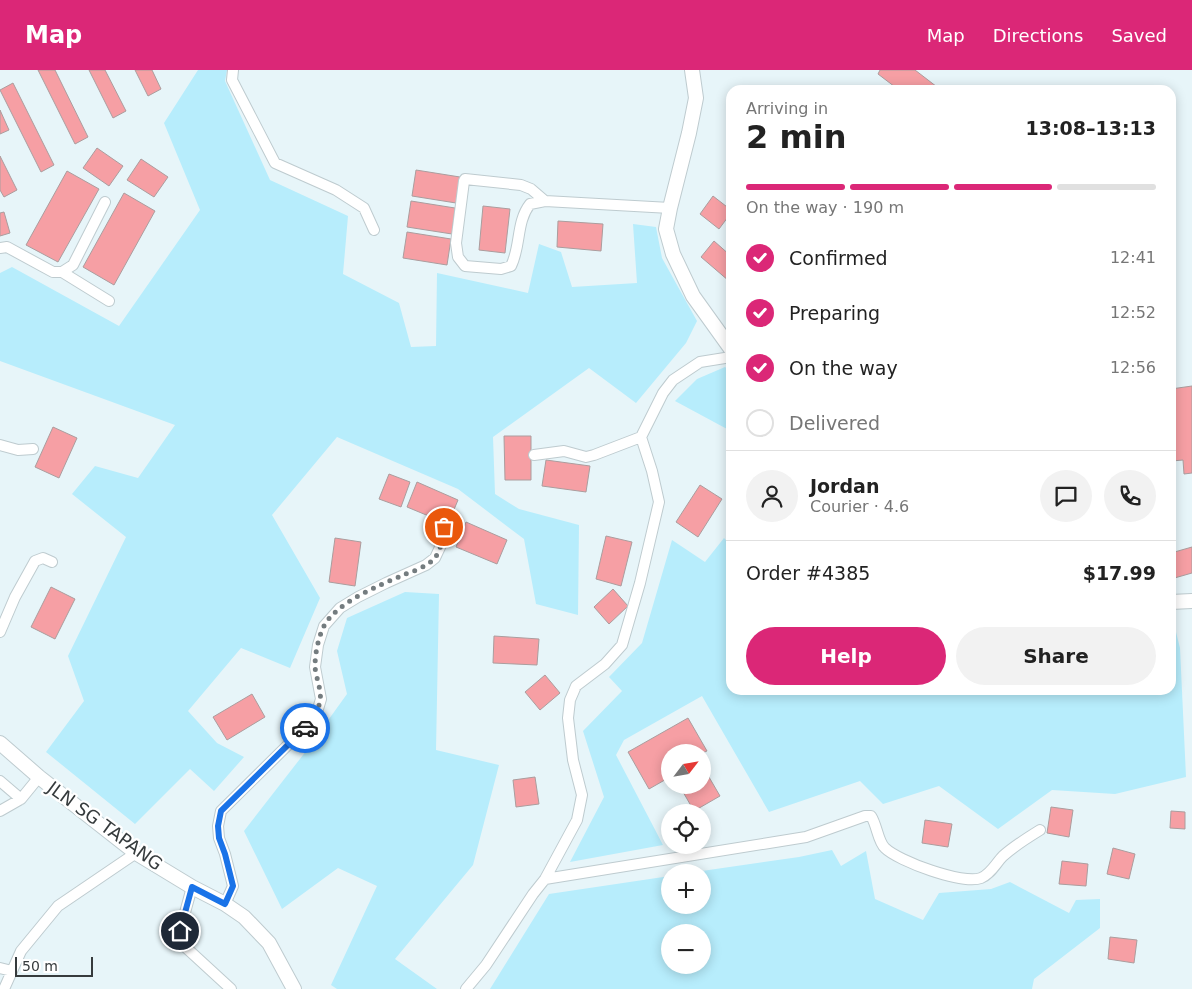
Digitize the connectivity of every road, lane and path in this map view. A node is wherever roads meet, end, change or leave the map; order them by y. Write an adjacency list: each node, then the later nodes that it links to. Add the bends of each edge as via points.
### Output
1 (233, 70): 6 (street, via 232,80 275,163 336,190 364,208)
2 (692, 70): 5 (street, via 696,98)
3 (545, 201): 3 (street, via 521,185 466,179 456,243 458,257 465,266 501,269 511,266 523,213 530,204); 5 (street)
4 (105, 202): 8 (street, via 73,265)
5 (670, 208): 10 (street, via 666,229 673,254 693,296)
6 (374, 230)
7 (0, 248): 8 (street, via 7,247 53,272)
8 (62, 272): 9 (street)
9 (109, 301)
10 (726, 342)
11 (726, 358): 12 (street, via 700,362 673,380 663,392)
12 (641, 437): 15 (street, via 594,455 564,451); 28 (street, via 659,502 622,645 605,664 576,686 570,700 568,718 582,802 577,820)
13 (0, 445): 14 (street, via 18,450)
14 (33, 449)
15 (534, 455)
16 (444, 527): 30 (street, via 442,543 435,558 340,608 324,626 315,667 321,699 318,709 301,732 221,811 219,838 233,886)
17 (52, 562): 20 (street, via 43,558 35,561)
18 (1192, 601): 19 (street)
19 (1176, 602)
20 (0, 632)
21 (0, 743): 22 (street, JLN SG TAPANG)
22 (39, 777): 24 (street); 27 (street, JLN SG TAPANG)
23 (0, 782): 24 (street)
24 (20, 799): 25 (street)
25 (0, 811)
26 (1040, 830): 28 (street, via 1015,846 980,879 945,875 892,853 882,845 871,816 865,816 806,837)
27 (136, 853): 29 (street, JLN SG TAPANG); 32 (street, via 58,906 21,951)
28 (545, 879): 36 (street)
29 (192, 887): 30 (street, JLN SG TAPANG); 34 (street, via 180,931 181,943)
30 (225, 904): 35 (street, JLN SG TAPANG, via 244,917 269,943)
31 (0, 968): 32 (street)
32 (12, 971): 33 (street)
33 (4, 989)
34 (231, 989)
35 (294, 989)
36 (466, 989)

